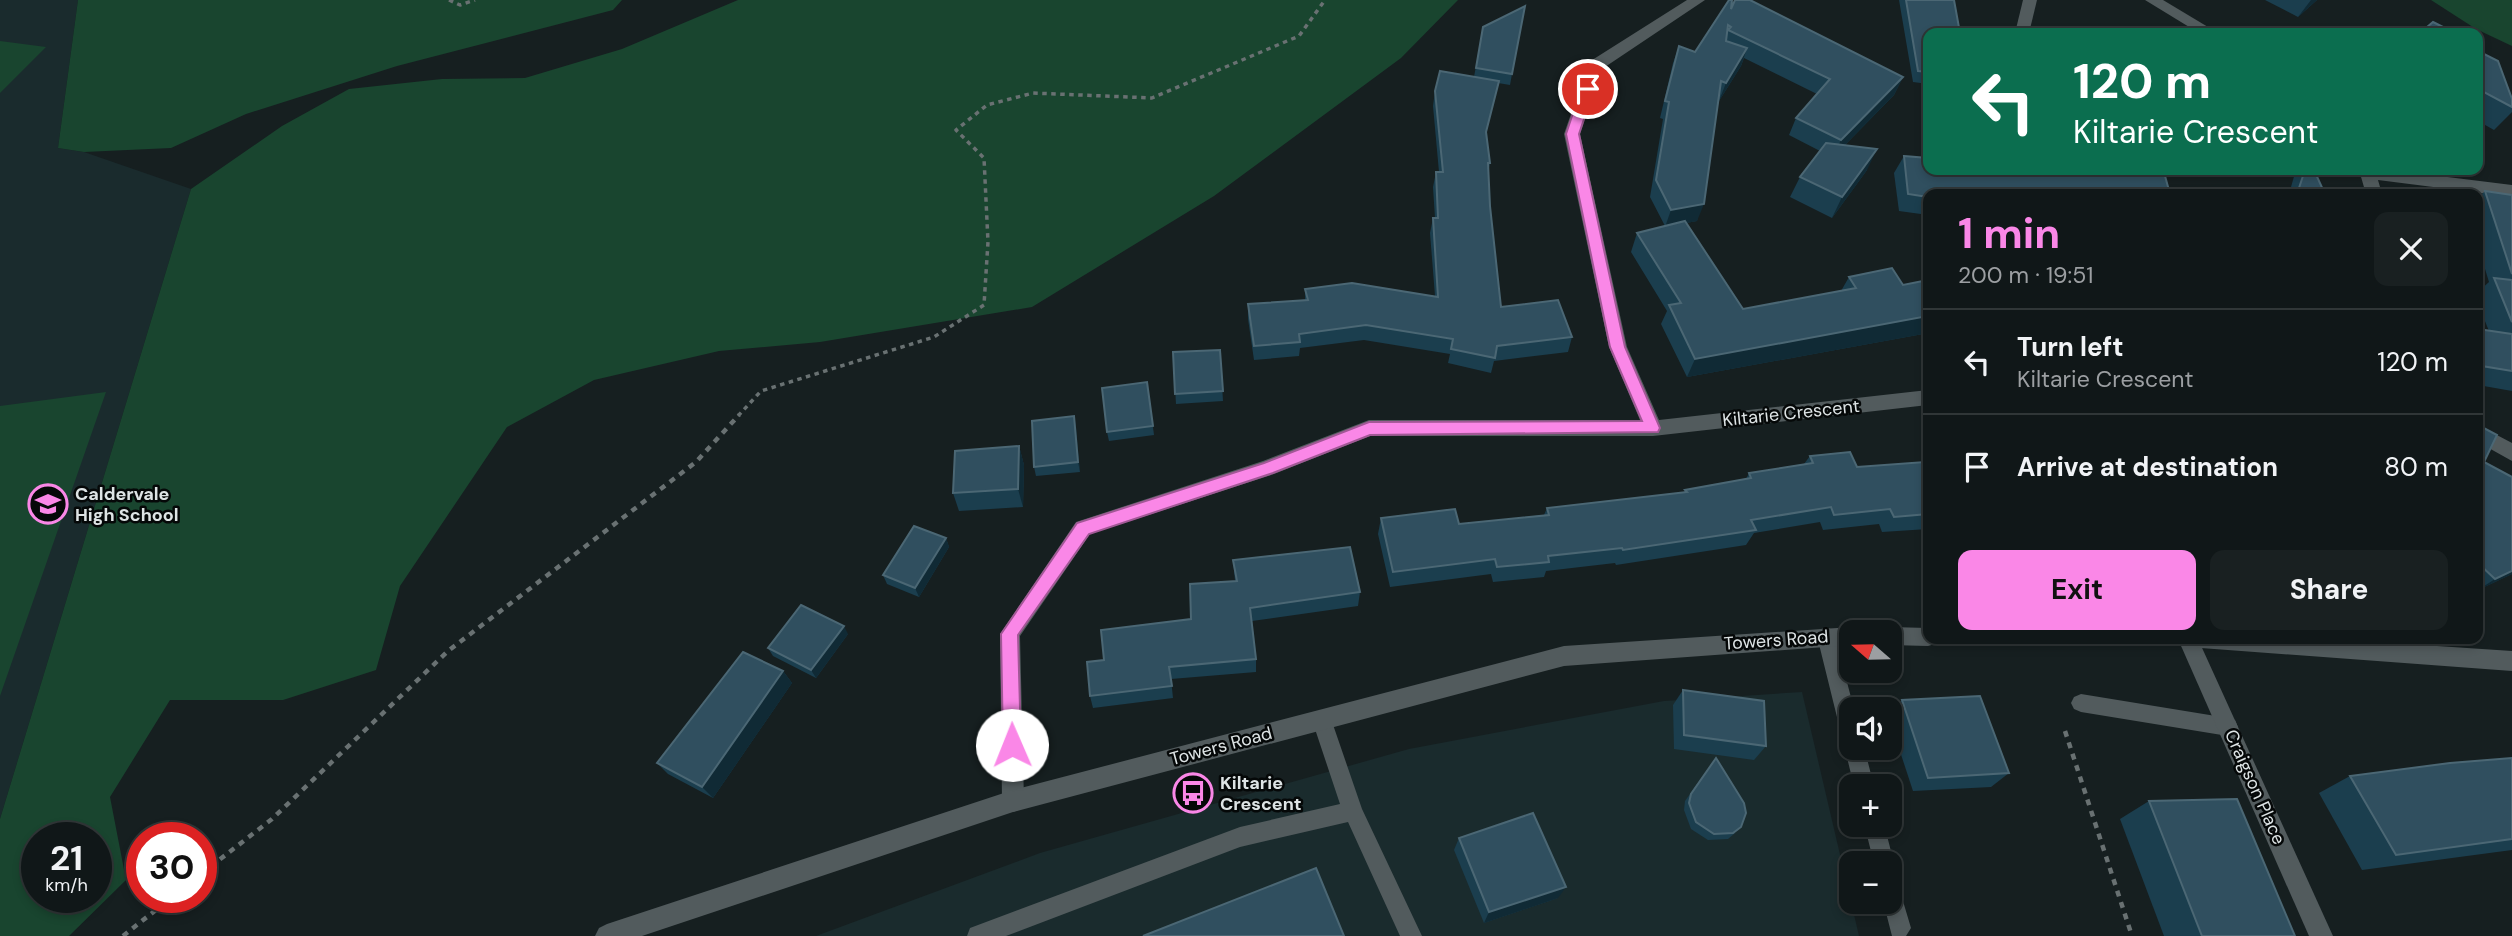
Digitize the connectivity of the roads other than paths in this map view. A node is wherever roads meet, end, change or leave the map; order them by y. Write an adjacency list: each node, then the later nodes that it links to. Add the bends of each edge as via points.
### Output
1 (1698, 0): 9 (street, via 1595,66 1573,134 1618,347)
2 (2030, 0): 4 (street)
3 (2152, 0): 5 (street)
4 (2023, 28)
5 (2201, 28)
6 (2397, 175): 7 (street)
7 (2512, 191)
8 (1923, 399): 9 (street, Kiltarie Crescent)
9 (1653, 428): 23 (street, Kiltarie Crescent, via 1369,428 1267,468 1083,528 1010,634)
10 (2483, 436): 11 (street)
11 (2512, 453)
12 (1826, 636): 13 (street, Towers Road); 19 (lane); 21 (street, Towers Road, via 1564,656)
13 (1839, 636)
14 (1902, 636): 15 (street)
15 (1923, 636)
16 (2190, 644): 22 (street, Craigson Place)
17 (2272, 644): 18 (street)
18 (2512, 661)
19 (1842, 697)
20 (2081, 703): 22 (lane)
21 (1322, 719): 23 (street, Towers Road); 24 (lane)
22 (2228, 727): 30 (street, Craigson Place)
23 (1013, 801): 27 (street, Towers Road)
24 (1353, 811): 28 (lane, via 1240,837); 29 (lane)
25 (1896, 914): 26 (lane)
26 (1900, 928)
27 (607, 936)
28 (978, 936)
29 (1411, 936)
30 (2321, 936)

